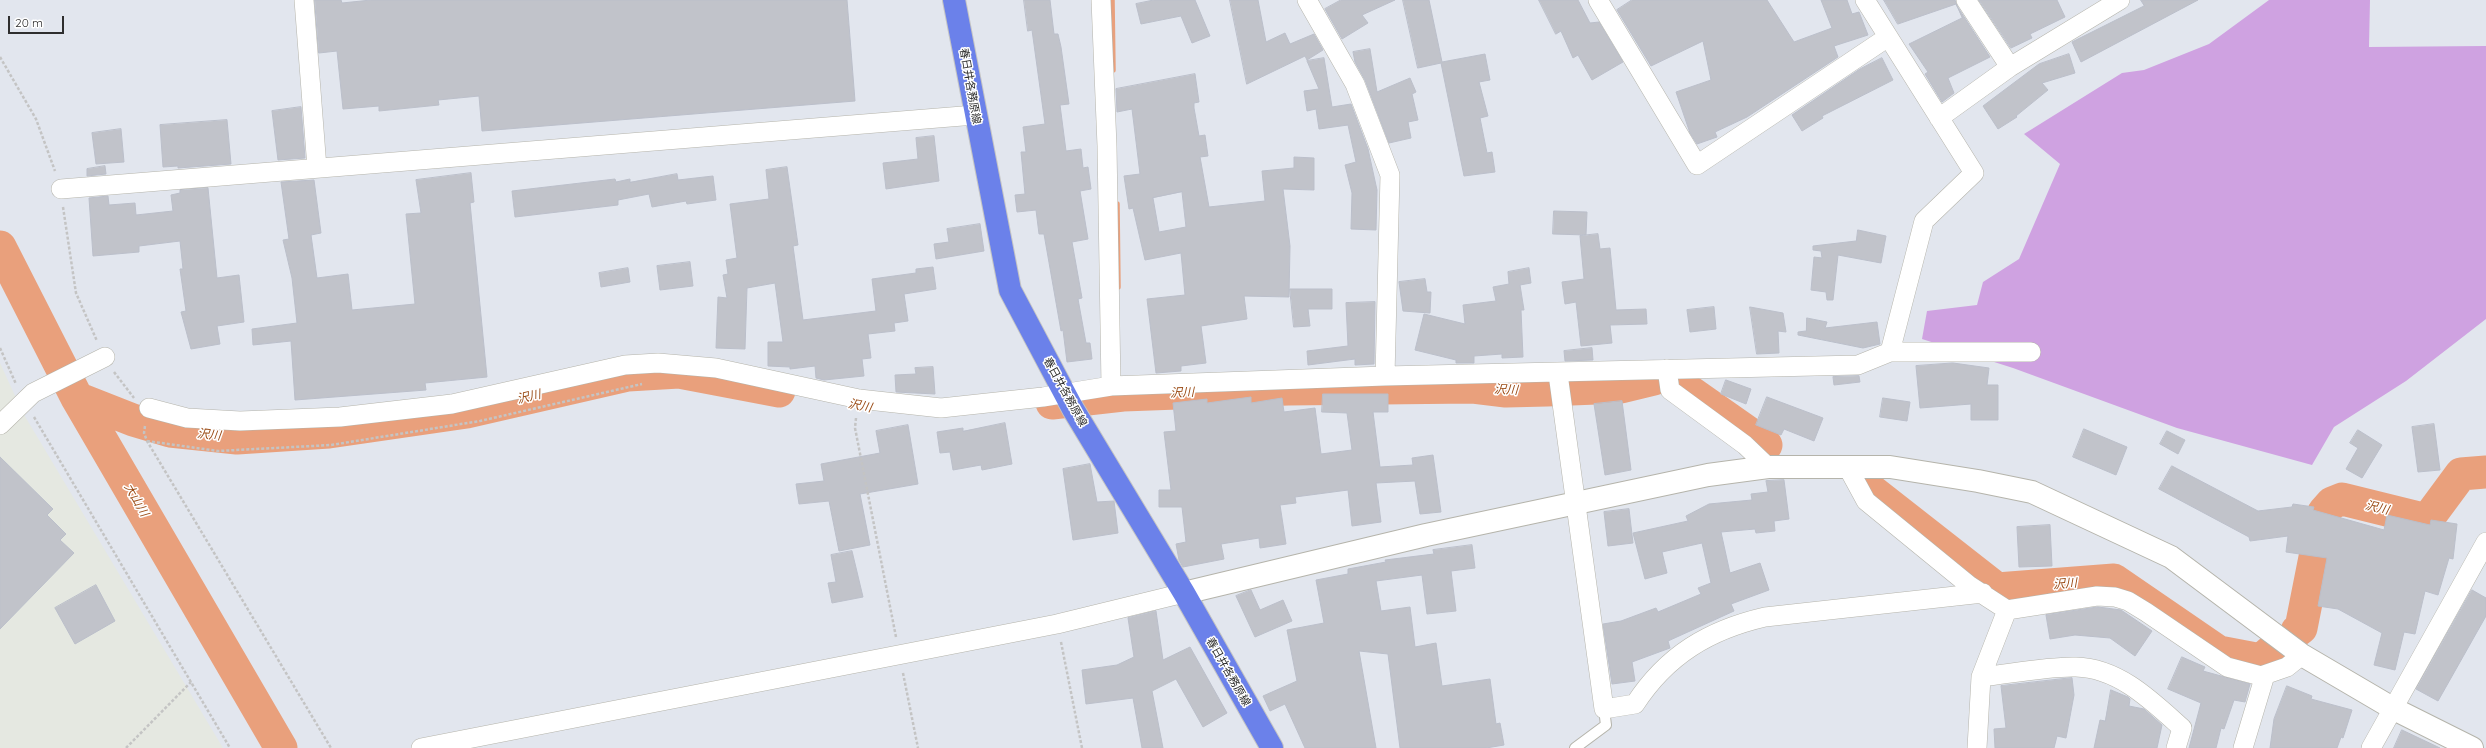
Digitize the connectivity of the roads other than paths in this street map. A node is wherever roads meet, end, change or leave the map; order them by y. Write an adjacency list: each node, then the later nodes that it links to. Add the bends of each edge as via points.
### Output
1 (304, 0): 13 (street)
2 (954, 0): 11 (main road, 春日井各務原線)
3 (1101, 0): 21 (street, via 1107,146)
4 (1307, 0): 20 (street, via 1355,84 1390,175)
5 (1864, 0): 9 (street)
6 (1966, 0): 10 (street)
7 (2120, 0): 10 (street)
8 (1603, 2): 9 (street, via 1697,164)
9 (1888, 37): 12 (street)
10 (2010, 68): 12 (street)
11 (975, 115): 13 (street); 22 (main road, 春日井各務原線, via 1010,290)
12 (1939, 118): 15 (street, via 1974,173 1924,221)
13 (316, 168): 14 (street)
14 (61, 189)
15 (1890, 352): 16 (street); 18 (street, via 1858,365)
16 (2031, 352)
17 (105, 357): 24 (street, via 29,397)
18 (1667, 369): 19 (street); 26 (street, via 1670,390 1745,445)
19 (1558, 374): 20 (street); 27 (street)
20 (1385, 376): 21 (street)
21 (1111, 386): 22 (street)
22 (1068, 401): 23 (street, via 1043,397 941,408 859,399 716,368 658,363 625,365 452,404 340,417 240,421 187,418); 29 (main road, 春日井各務原線)
23 (149, 408)
24 (0, 425)
25 (1847, 466): 26 (street); 30 (street, via 1866,501); 32 (street, via 1890,467 2032,492 2171,557)
26 (1768, 467): 27 (street, via 1708,475)
27 (1576, 503): 29 (street, via 1426,535); 35 (street)
28 (2486, 542): 36 (street)
29 (1184, 593): 37 (street, via 1057,624); 38 (main road, 春日井各務原線)
30 (1983, 594): 31 (street); 35 (street, via 1766,617 1737,624 1691,645 1650,681 1635,704)
31 (2007, 610): 33 (street, via 2097,596 2115,597 2128,601 2146,612 2227,667); 34 (street)
32 (2302, 655): 33 (street, via 2287,667); 36 (street)
33 (2265, 675): 42 (street)
34 (1981, 677): 40 (street); 41 (street, via 2076,666 2118,678 2145,694 2182,728)
35 (1604, 709): 39 (lane, via 1606,725)
36 (2394, 709): 43 (street); 44 (street)
37 (421, 748)
38 (1272, 748)
39 (1575, 748)
40 (1978, 748)
41 (2176, 748)
42 (2243, 748)
43 (2371, 748)
44 (2472, 748)

